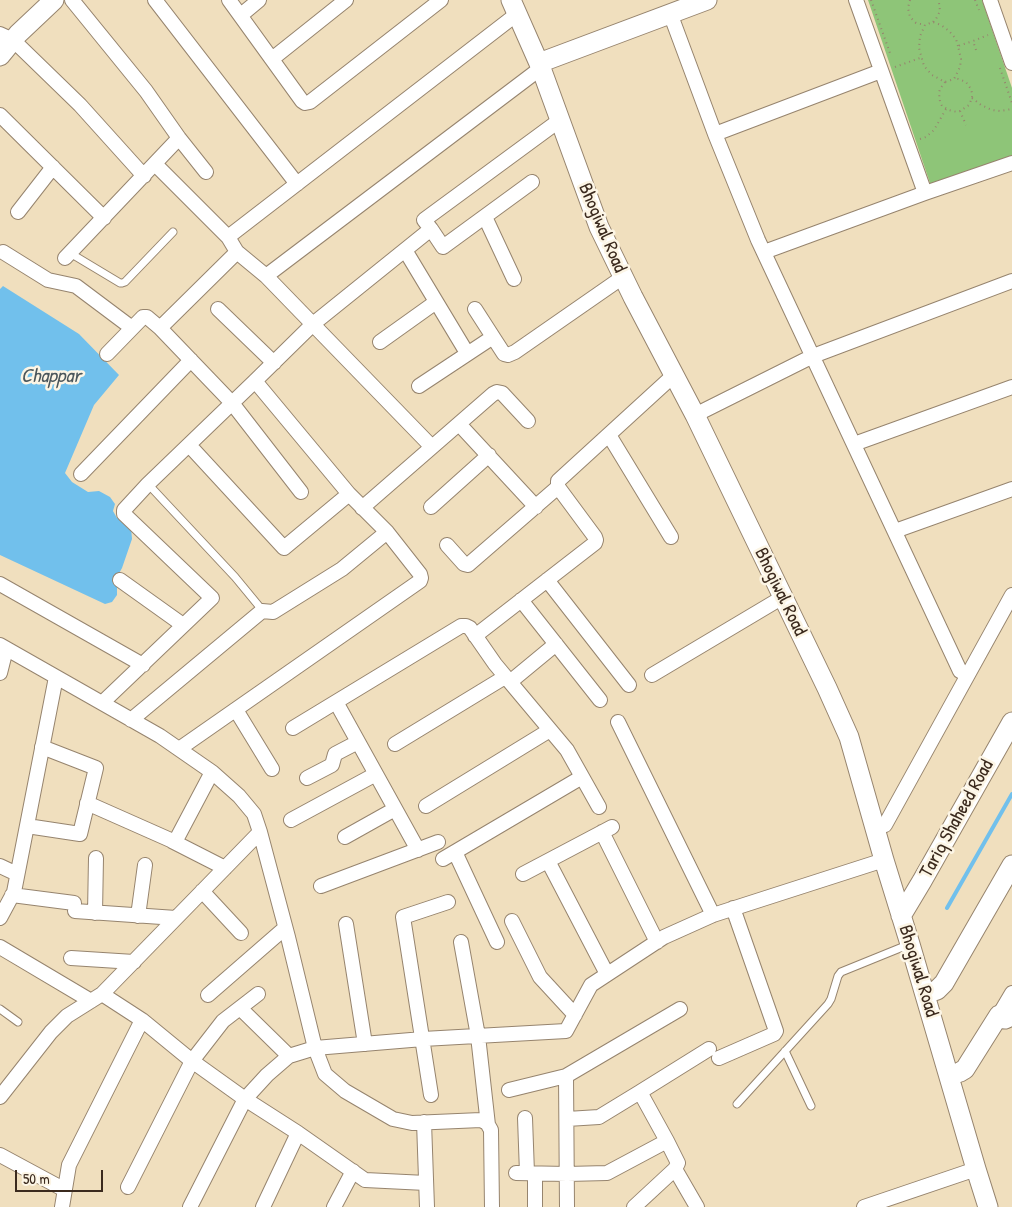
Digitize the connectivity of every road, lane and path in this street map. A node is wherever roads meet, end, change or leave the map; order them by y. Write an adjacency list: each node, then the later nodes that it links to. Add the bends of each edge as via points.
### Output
1 (54, 0): 20 (main road)
2 (72, 0): 41 (street, via 146,91)
3 (155, 0): 49 (street)
4 (229, 0): 16 (street)
5 (260, 0): 16 (street)
6 (346, 0): 26 (street)
7 (441, 0): 26 (street, via 310,102 302,101)
8 (707, 0): 15 (main road)
9 (856, 0): 30 (street)
10 (871, 0): 27 (path)
11 (910, 0): 18 (path, via 910,17)
12 (938, 0): 17 (path, via 940,11)
13 (990, 0): 28 (street)
14 (514, 7): 29 (main road, Bhogiwal Road); 49 (street)
15 (670, 13): 29 (main road); 40 (street)
16 (241, 15): 26 (street)
17 (933, 22): 18 (path); 22 (path, via 949,31)
18 (925, 25): 25 (path, via 919,40)
19 (988, 35): 21 (path)
20 (6, 37): 24 (main road); 47 (street, via 80,106)
21 (973, 41): 22 (path); 23 (path)
22 (958, 46): 31 (path, via 961,59)
23 (976, 50)
24 (0, 56)
25 (920, 58): 30 (path); 32 (path, via 927,72)
26 (272, 59)
27 (892, 59)
28 (1012, 62)
29 (540, 66): 38 (main road, Bhogiwal Road); 62 (street)
30 (888, 69): 40 (street); 50 (street)
31 (954, 79): 32 (path); 33 (path, via 966,82)
32 (946, 82): 35 (path, via 939,93 940,102)
33 (972, 98): 34 (path, via 992,110); 36 (path)
34 (1012, 108)
35 (946, 109): 36 (path); 42 (path, via 934,130)
36 (960, 111): 39 (path)
37 (0, 115): 45 (street)
38 (560, 120): 54 (street, via 424,220); 63 (main road, Bhogiwal Road, via 599,227)
39 (966, 125)
40 (715, 134): 60 (street)
41 (179, 138): 44 (street); 46 (street)
42 (920, 139)
43 (1012, 163): 50 (street)
44 (156, 164): 47 (street); 56 (street)
45 (53, 167): 51 (street); 53 (street)
46 (206, 172)
47 (144, 176): 53 (street)
48 (532, 182): 52 (street)
49 (297, 184): 56 (street)
50 (924, 193): 60 (street)
51 (18, 212)
52 (485, 216): 54 (street, via 443,247); 64 (street)
53 (104, 218): 61 (street)
54 (431, 229): 57 (street)
55 (173, 232): 61 (lane, via 122,283)
56 (228, 238): 59 (street)
57 (405, 250): 66 (street); 69 (street)
58 (3, 252): 70 (street, via 48,280 76,286)
59 (237, 252): 62 (street); 71 (street)
60 (764, 252): 76 (street)
61 (67, 256)
62 (266, 276): 69 (street)
63 (623, 277): 72 (street, via 515,352 504,354); 79 (main road, Bhogiwal Road)
64 (514, 279)
65 (1012, 281): 76 (street)
66 (436, 302): 73 (street); 74 (street)
67 (475, 308): 72 (street)
68 (218, 310): 78 (street)
69 (313, 324): 78 (street); 90 (street)
70 (132, 328): 71 (street, via 145,316); 75 (street)
71 (160, 328): 77 (street)
72 (493, 337): 74 (street)
73 (380, 342)
74 (467, 353): 81 (street)
75 (107, 354)
76 (813, 356): 84 (street); 88 (street)
77 (191, 360): 83 (street); 92 (street)
78 (274, 363): 80 (street)
79 (674, 376): 84 (main road, Bhogiwal Road); 87 (street)
80 (256, 381): 83 (street); 97 (street)
81 (419, 386)
82 (1012, 387): 88 (street)
83 (232, 403): 89 (street); 96 (street)
84 (695, 415): 109 (main road, Bhogiwal Road)
85 (528, 421): 86 (street, via 498,392)
86 (459, 424): 90 (street); 91 (street)
87 (609, 435): 94 (street, via 558,481); 103 (street)
88 (854, 444): 101 (street)
89 (188, 445): 93 (street); 97 (street, via 284,548)
90 (432, 446): 100 (street)
91 (489, 455): 98 (street); 99 (street)
92 (81, 474)
93 (148, 484): 111 (lane); 112 (street, via 124,514 212,598)
94 (558, 487): 99 (street); 106 (street, via 596,540)
95 (1012, 489): 101 (street)
96 (301, 492)
97 (348, 494): 100 (street)
98 (431, 507)
99 (536, 507): 104 (street, via 468,565)
100 (362, 508): 102 (street)
101 (895, 531): 119 (street, via 960,671)
102 (387, 532): 111 (street, via 342,569 273,612); 126 (street, via 420,574 420,581)
103 (671, 538)
104 (447, 546)
105 (120, 580): 112 (street)
106 (547, 580): 110 (street); 122 (street)
107 (0, 584): 116 (street)
108 (1012, 595): 119 (street)
109 (783, 598): 118 (street); 147 (main road, Bhogiwal Road, via 849,737)
110 (521, 600): 113 (street); 114 (street)
111 (263, 610): 127 (street)
112 (183, 626): 116 (street)
113 (475, 636): 121 (street); 124 (street, via 470,628 461,626)
114 (556, 644): 121 (street); 123 (street)
115 (3, 647): 117 (street); 120 (street)
116 (143, 665): 125 (street)
117 (0, 673)
118 (652, 675)
119 (967, 675): 147 (street, via 885,825)
120 (56, 677): 125 (street); 134 (street)
121 (507, 679): 131 (street); 133 (street)
122 (629, 685)
123 (600, 700)
124 (336, 702): 130 (street); 132 (street)
125 (102, 703): 127 (street)
126 (236, 710): 135 (street); 136 (street)
127 (131, 720): 135 (street)
128 (618, 722): 168 (street)
129 (1012, 722): 170 (main road, Tariq Shaheed Road)
130 (292, 728)
131 (550, 730): 139 (street, via 567,750); 142 (street)
132 (358, 742): 138 (street); 140 (street, via 335,754 332,765)
133 (395, 744)
134 (42, 747): 141 (street, via 96,768); 146 (street)
135 (179, 749): 137 (street)
136 (272, 769)
137 (212, 772): 148 (street, via 254,814); 150 (street, via 175,842)
138 (376, 774): 144 (street); 145 (street)
139 (582, 777): 143 (street); 178 (street, via 449,856)
140 (307, 778)
141 (87, 803): 146 (street, via 80,834); 150 (street)
142 (426, 806)
143 (599, 807)
144 (395, 809): 149 (street); 152 (street)
145 (291, 820)
146 (27, 826): 160 (street)
147 (875, 828): 154 (main road, Bhogiwal Road)
148 (260, 832): 159 (street); 175 (street)
149 (344, 837)
150 (172, 841): 159 (street)
151 (438, 842): 152 (street)
152 (418, 850): 162 (street)
153 (96, 858): 167 (street)
154 (884, 860): 166 (street); 170 (main road, Bhogiwal Road)
155 (548, 861): 161 (street); 179 (street, via 607,829); 184 (street)
156 (145, 865): 169 (street)
157 (1012, 865): 187 (main road, via 944,983 937,990)
158 (0, 866): 160 (street)
159 (225, 868): 163 (street)
160 (18, 874): 164 (street)
161 (523, 874)
162 (321, 886)
163 (202, 891): 172 (street); 176 (street)
164 (12, 895): 167 (street); 171 (street)
165 (448, 902): 198 (street, via 403,917)
166 (733, 908): 168 (street); 207 (street, via 776,1031 714,1054)
167 (95, 913): 169 (street)
168 (713, 915): 179 (street)
169 (138, 916): 172 (street)
170 (901, 916): 180 (main road, Bhogiwal Road)
171 (0, 918)
172 (176, 918): 183 (street)
173 (512, 921): 193 (street, via 540,977)
174 (346, 924): 199 (street)
175 (286, 928): 188 (street); 200 (street)
176 (241, 933)
177 (461, 942): 197 (street)
178 (497, 942)
179 (657, 942): 184 (street)
180 (910, 944): 187 (main road, Bhogiwal Road); 201 (lane, via 841,972 832,999)
181 (0, 947): 189 (street)
182 (71, 958): 183 (street)
183 (134, 962): 189 (street)
184 (607, 974): 193 (street, via 592,985)
185 (1012, 993): 194 (street)
186 (258, 994): 190 (street)
187 (925, 994): 205 (main road, Bhogiwal Road)
188 (208, 995)
189 (97, 998): 195 (street); 209 (street, via 67,1016 51,1032)
190 (240, 1008): 202 (street); 203 (street, via 223,1021)
191 (0, 1009): 196 (lane)
192 (680, 1009): 204 (street)
193 (575, 1015): 197 (street, via 566,1031)
194 (1005, 1016): 205 (main road, via 965,1069)
195 (142, 1020): 203 (street); 227 (street, via 68,1165)
196 (18, 1022)
197 (478, 1036): 198 (street); 216 (street)
198 (423, 1038): 199 (street); 208 (street)
199 (366, 1044): 200 (street)
200 (314, 1048): 202 (street); 215 (street, via 325,1074 345,1090 393,1119)
201 (785, 1051): 211 (lane); 212 (lane)
202 (289, 1056): 210 (street)
203 (192, 1061): 210 (street); 226 (street)
204 (566, 1076): 206 (street); 214 (street)
205 (949, 1076): 220 (main road, Bhogiwal Road)
206 (509, 1090)
207 (640, 1092): 214 (street, via 599,1117); 218 (street)
208 (431, 1095)
209 (0, 1098)
210 (245, 1100): 217 (street); 229 (street)
211 (737, 1104)
212 (811, 1106)
213 (525, 1118): 223 (street)
214 (566, 1119): 224 (street)
215 (424, 1122): 216 (street, via 481,1120); 225 (street)
216 (488, 1125): 233 (street, via 491,1130)
217 (298, 1133): 222 (street); 230 (street)
218 (667, 1141): 221 (street, via 678,1162); 224 (street, via 607,1173)
219 (0, 1155): 227 (street)
220 (976, 1168): 238 (street); 239 (main road, Bhogiwal Road)
221 (675, 1169): 236 (street); 237 (street)
222 (354, 1171): 225 (street, via 366,1180); 231 (street)
223 (526, 1173): 224 (street); 234 (street)
224 (567, 1174): 235 (street)
225 (426, 1183): 232 (street)
226 (128, 1187)
227 (65, 1190): 228 (street)
228 (62, 1207)
229 (190, 1207)
230 (263, 1207)
231 (334, 1207)
232 (427, 1207)
233 (492, 1207)
234 (535, 1207)
235 (567, 1207)
236 (634, 1207)
237 (697, 1207)
238 (864, 1207)
239 (988, 1207)

